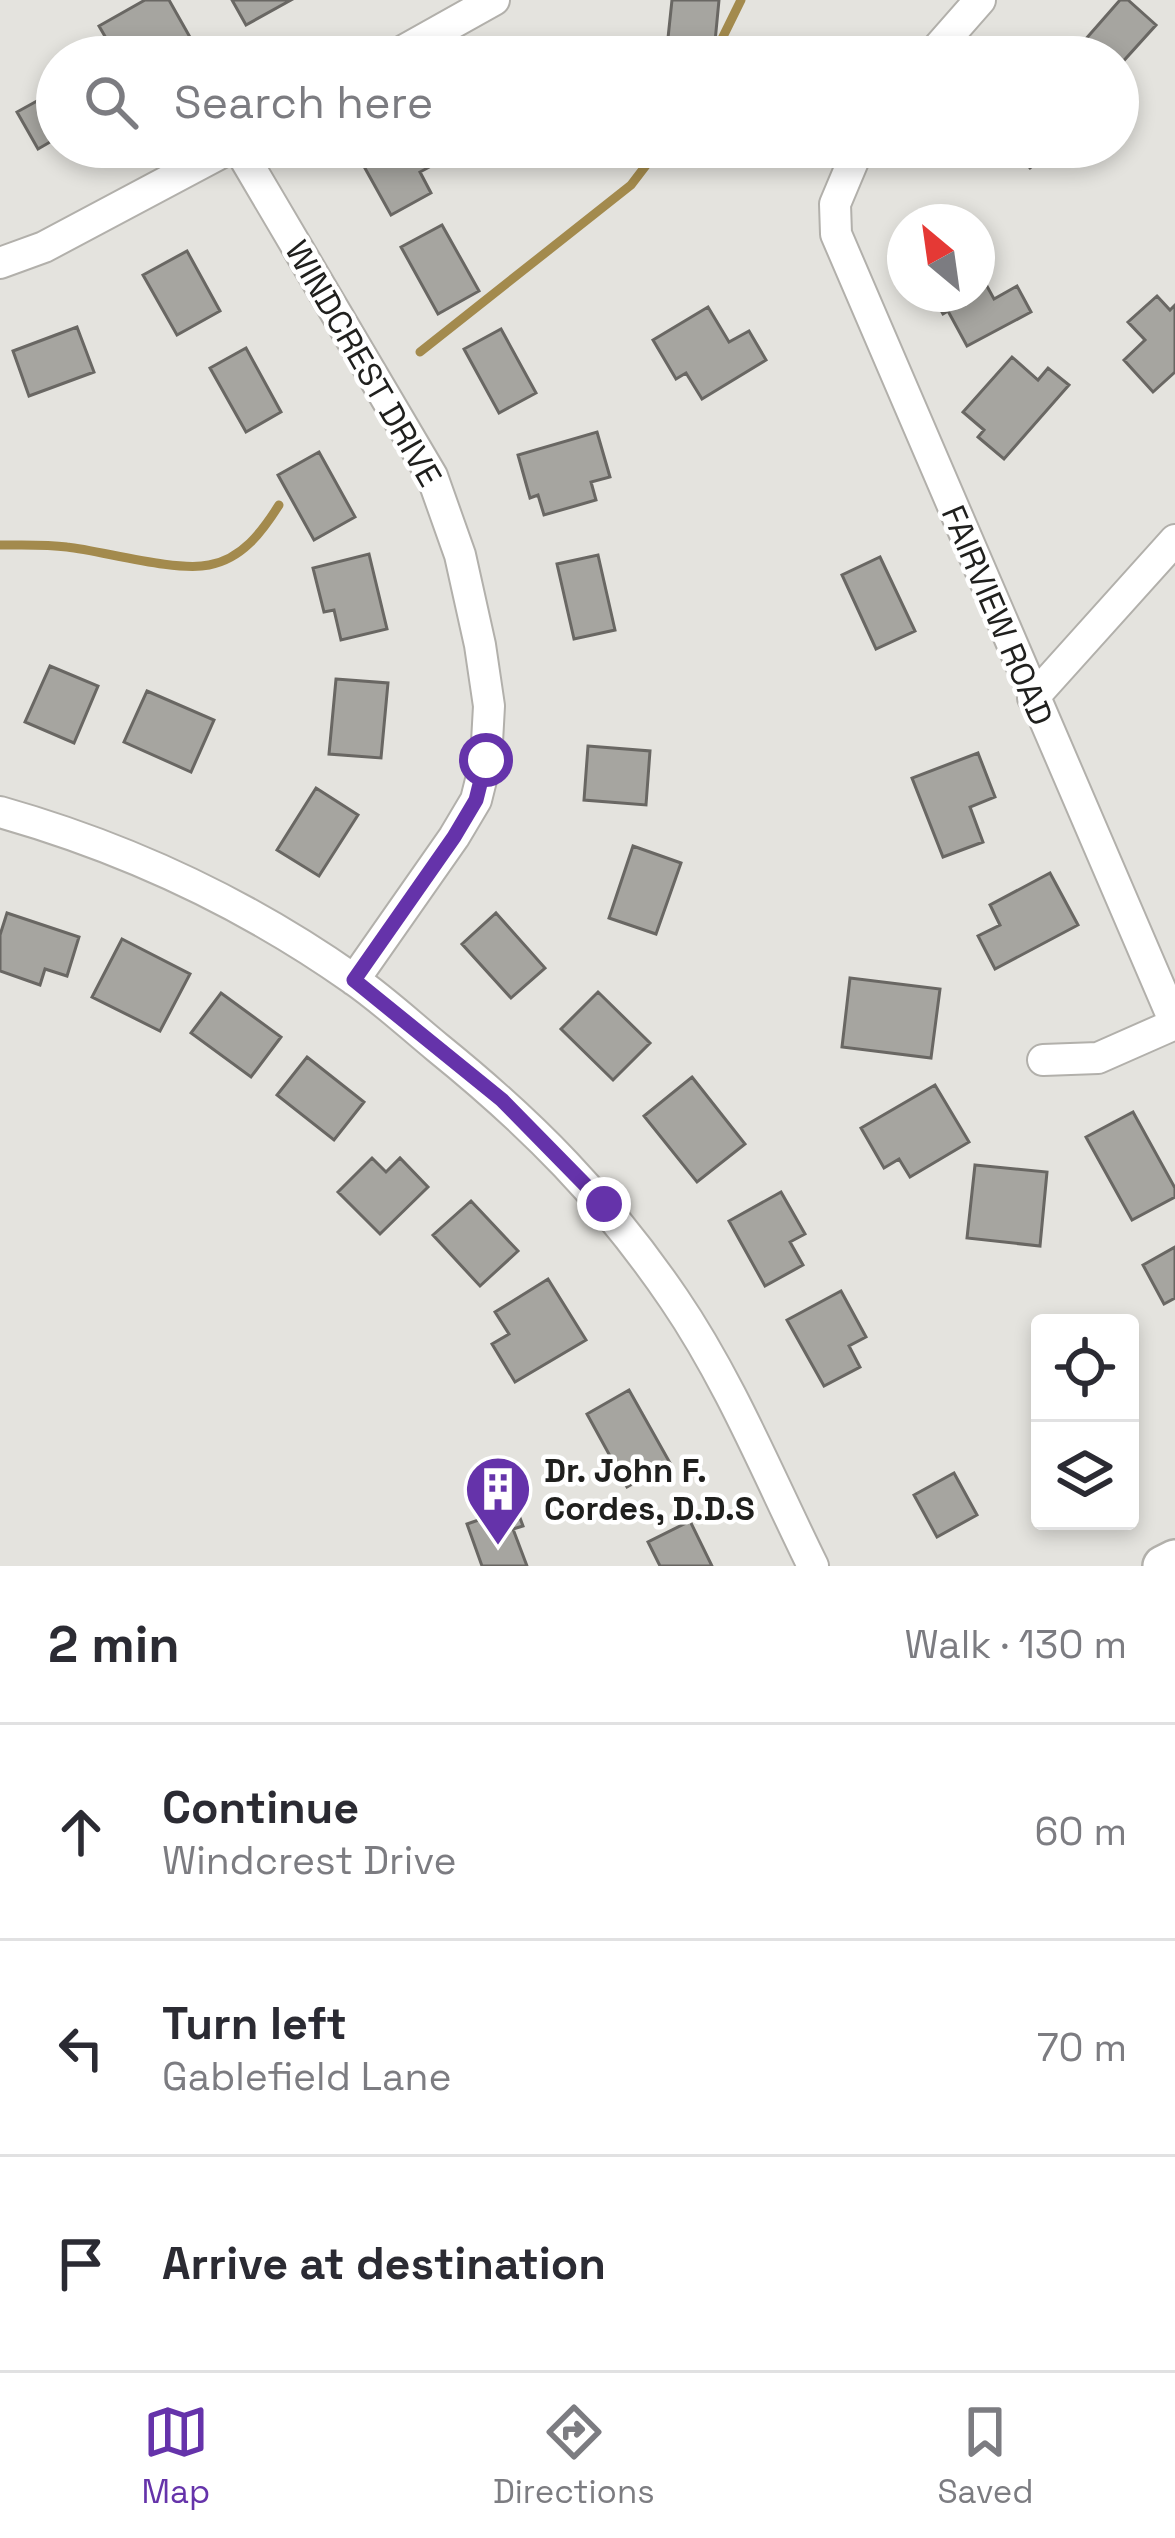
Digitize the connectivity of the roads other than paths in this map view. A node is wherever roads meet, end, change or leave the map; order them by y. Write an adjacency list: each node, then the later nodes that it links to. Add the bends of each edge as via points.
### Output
1 (494, 0): 3 (street)
2 (980, 0): 4 (street)
3 (430, 36)
4 (948, 36)
5 (195, 168): 8 (street, via 44,248)
6 (248, 168): 12 (street, WINDCREST DRIVE, via 432,476 460,555 489,706 476,800)
7 (850, 168): 10 (street, FAIRVIEW ROAD, via 835,204 836,234)
8 (0, 262)
9 (1175, 540): 10 (street)
10 (1033, 698): 13 (street, FAIRVIEW ROAD)
11 (0, 812): 12 (street, via 107,846 211,892)
12 (354, 980): 16 (street, via 502,1100 604,1204 710,1357)
13 (1175, 1023): 14 (street, via 1097,1058)
14 (1042, 1060)
15 (1175, 1560): 17 (street)
16 (813, 1566)
17 (1163, 1566)

